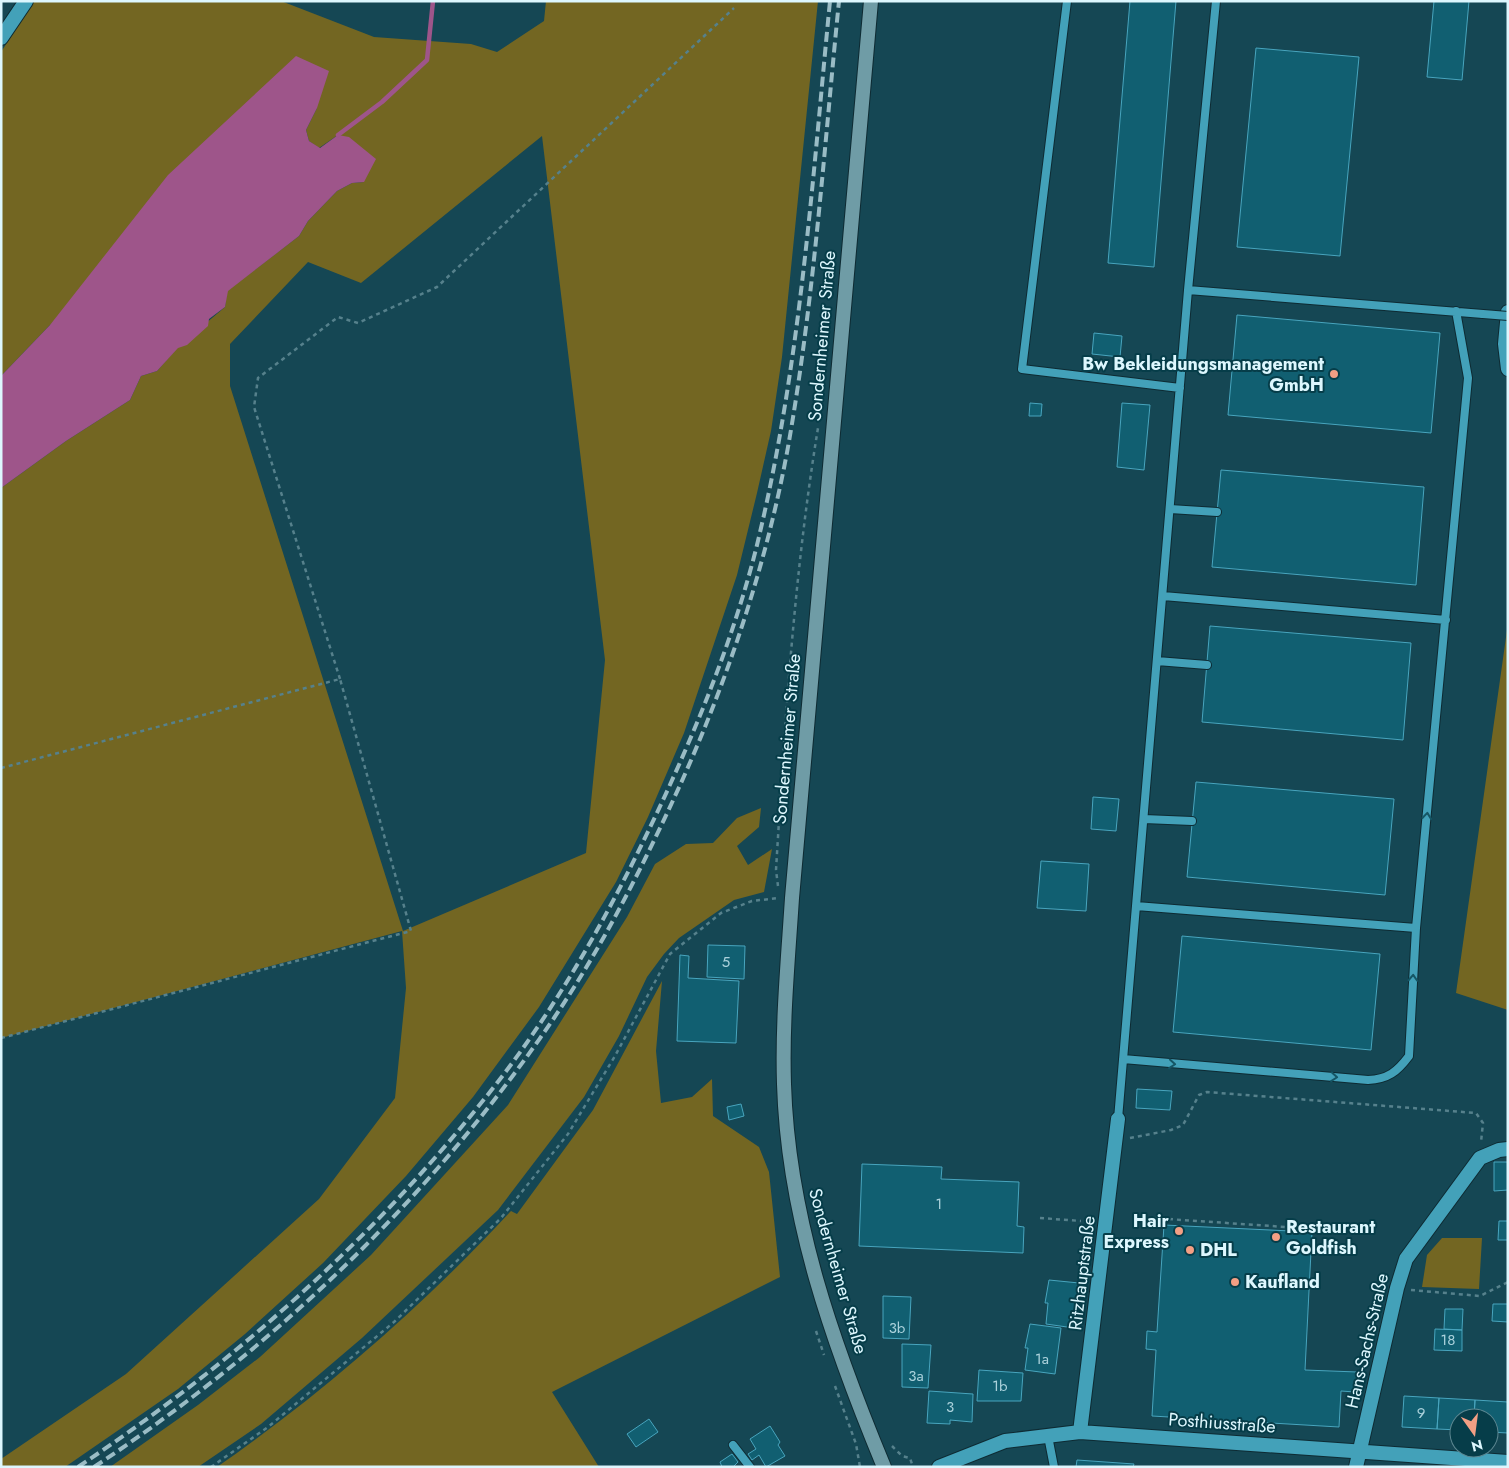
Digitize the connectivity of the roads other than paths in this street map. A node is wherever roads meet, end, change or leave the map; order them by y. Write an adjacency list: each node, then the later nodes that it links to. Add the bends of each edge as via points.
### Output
1 (26, 1): 5 (street)
2 (871, 1): 31 (main road, Sondernheimer Straße, via 792,898 784,1075 794,1187 805,1236 832,1332)
3 (1067, 1): 11 (lane, via 1022,369)
4 (1216, 1): 6 (lane)
5 (1, 38)
6 (1188, 290): 7 (lane); 11 (lane)
7 (1456, 311): 9 (lane, bridge); 15 (lane, via 1468,378)
8 (1508, 312): 10 (street, via 1505,344)
9 (1508, 316)
10 (1508, 369)
11 (1180, 388): 12 (lane)
12 (1170, 509): 13 (lane); 14 (lane)
13 (1217, 512)
14 (1162, 596): 15 (lane); 16 (lane)
15 (1446, 620): 21 (lane, one-way to 15)
16 (1157, 661): 17 (lane); 18 (lane)
17 (1207, 665)
18 (1144, 819): 19 (lane); 20 (lane)
19 (1192, 821)
20 (1136, 906): 21 (lane); 22 (lane)
21 (1416, 928): 22 (lane, one-way to 21, via 1384,1079 1398,1070 1409,1056)
22 (1123, 1060): 23 (lane)
23 (1118, 1119): 25 (street, Ritzhauptstraße)
24 (1508, 1149): 28 (street, Hans-Sachs-Straße, via 1480,1158 1406,1259)
25 (1080, 1432): 26 (street, Posthiusstraße); 28 (street, Posthiusstraße)
26 (1048, 1436): 32 (street, Posthiusstraße, via 1004,1441); 33 (lane)
27 (733, 1445): 30 (lane)
28 (1360, 1452): 29 (street, Posthiusstraße); 34 (street, Hans-Sachs-Straße)
29 (1508, 1462)
30 (750, 1467)
31 (884, 1467)
32 (939, 1467)
33 (1054, 1467)
34 (1356, 1467)

